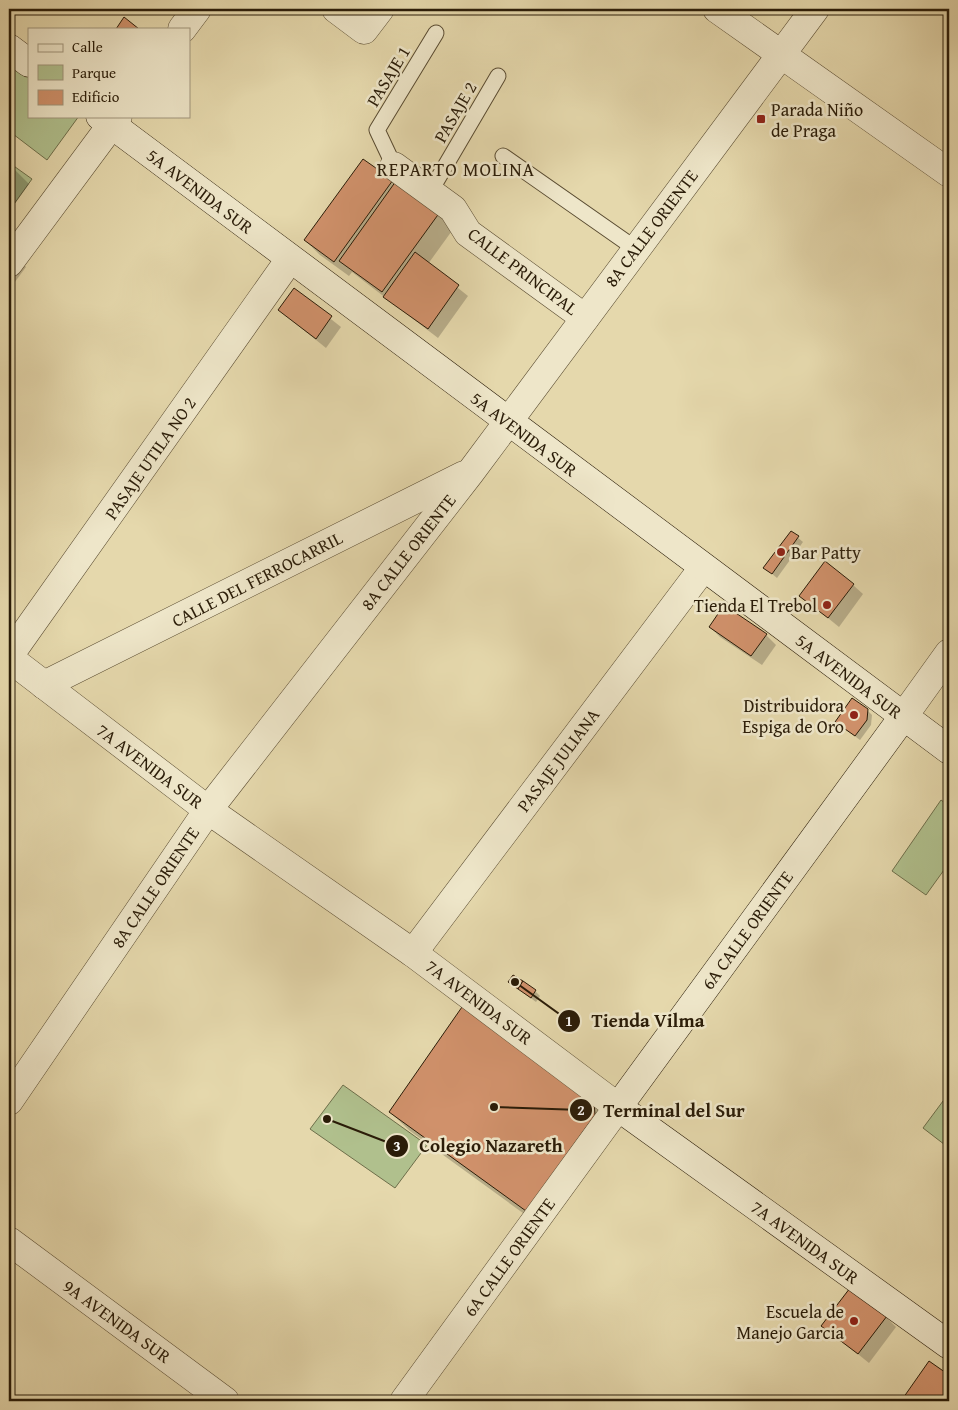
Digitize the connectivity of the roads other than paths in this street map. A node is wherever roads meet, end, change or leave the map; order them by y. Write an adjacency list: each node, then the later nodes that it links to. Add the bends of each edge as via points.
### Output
1 (197, 9): 6 (street)
2 (336, 9): 3 (street, via 364,30)
3 (380, 9)
4 (717, 9): 9 (street)
5 (815, 9): 9 (street, 8A CALLE ORIENTE)
6 (183, 28)
7 (436, 33): 14 (lane, PASAJE 1, via 377,130)
8 (9, 48): 10 (street)
9 (780, 55): 15 (street); 17 (street, 8A CALLE ORIENTE)
10 (28, 62)
11 (498, 76): 16 (lane, PASAJE 2)
12 (110, 119): 18 (street, 5A AVENIDA SUR); 19 (street)
13 (503, 156): 17 (lane)
14 (394, 166): 16 (street, CALLE PRINCIPAL)
15 (949, 173)
16 (430, 192): 20 (street, CALLE PRINCIPAL, via 453,209 468,233)
17 (636, 249): 20 (street, 8A CALLE ORIENTE)
18 (290, 259): 21 (street, 5A AVENIDA SUR); 25 (street, PASAJE UTILA NO 2)
19 (9, 263)
20 (585, 318): 21 (street, 8A CALLE ORIENTE)
21 (507, 421): 22 (street, 8A CALLE ORIENTE); 23 (street, 5A AVENIDA SUR)
22 (470, 472): 26 (street, CALLE DEL FERROCARRIL); 29 (street, 8A CALLE ORIENTE)
23 (703, 568): 27 (street, 5A AVENIDA SUR); 30 (street, PASAJE JULIANA)
24 (949, 653): 27 (street, 6A CALLE ORIENTE)
25 (9, 657): 26 (street, 7A AVENIDA SUR)
26 (44, 685): 29 (street, 7A AVENIDA SUR)
27 (903, 717): 28 (street, 5A AVENIDA SUR); 32 (street, 6A CALLE ORIENTE)
28 (949, 750)
29 (208, 810): 30 (street, 7A AVENIDA SUR); 31 (street, 8A CALLE ORIENTE)
30 (413, 953): 32 (street, 7A AVENIDA SUR)
31 (9, 1101)
32 (618, 1107): 34 (street, 7A AVENIDA SUR); 36 (street, 6A CALLE ORIENTE)
33 (9, 1241): 35 (street, 9A AVENIDA SUR)
34 (949, 1345)
35 (225, 1401)
36 (404, 1401)

